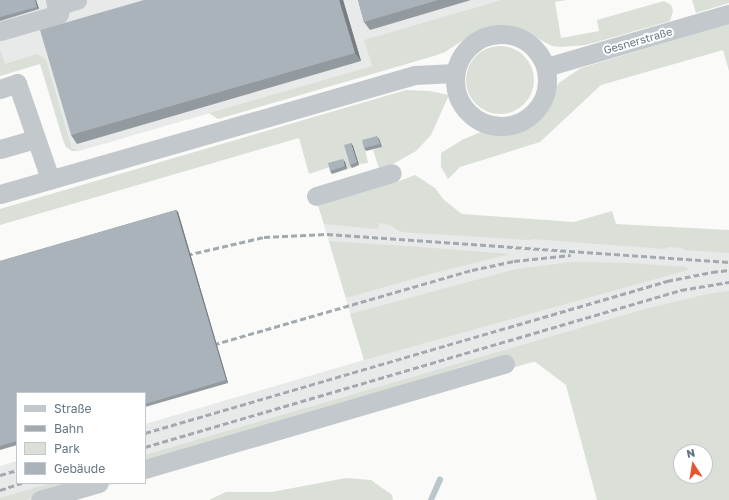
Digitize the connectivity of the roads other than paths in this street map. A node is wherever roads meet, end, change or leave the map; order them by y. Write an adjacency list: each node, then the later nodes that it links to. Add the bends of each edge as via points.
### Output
1 (76, 0): 2 (lane)
2 (56, 7): 4 (lane)
3 (729, 14): 5 (lane, Gesnerstraße)
4 (0, 31)
5 (546, 67): 6 (lane, via 542,56 529,42 507,33 482,37 469,46); 6 (lane, via 547,90 539,107 523,121 499,126 477,120 465,109 456,90)
6 (455, 73): 11 (lane, via 414,75)
7 (0, 89): 8 (lane, via 17,83)
8 (36, 139): 9 (lane); 11 (lane)
9 (0, 150)
10 (392, 173): 13 (lane)
11 (50, 179): 12 (lane)
12 (0, 194)
13 (316, 196)
14 (505, 364): 15 (lane)
15 (146, 470)
16 (96, 484): 17 (lane)
17 (40, 500)

